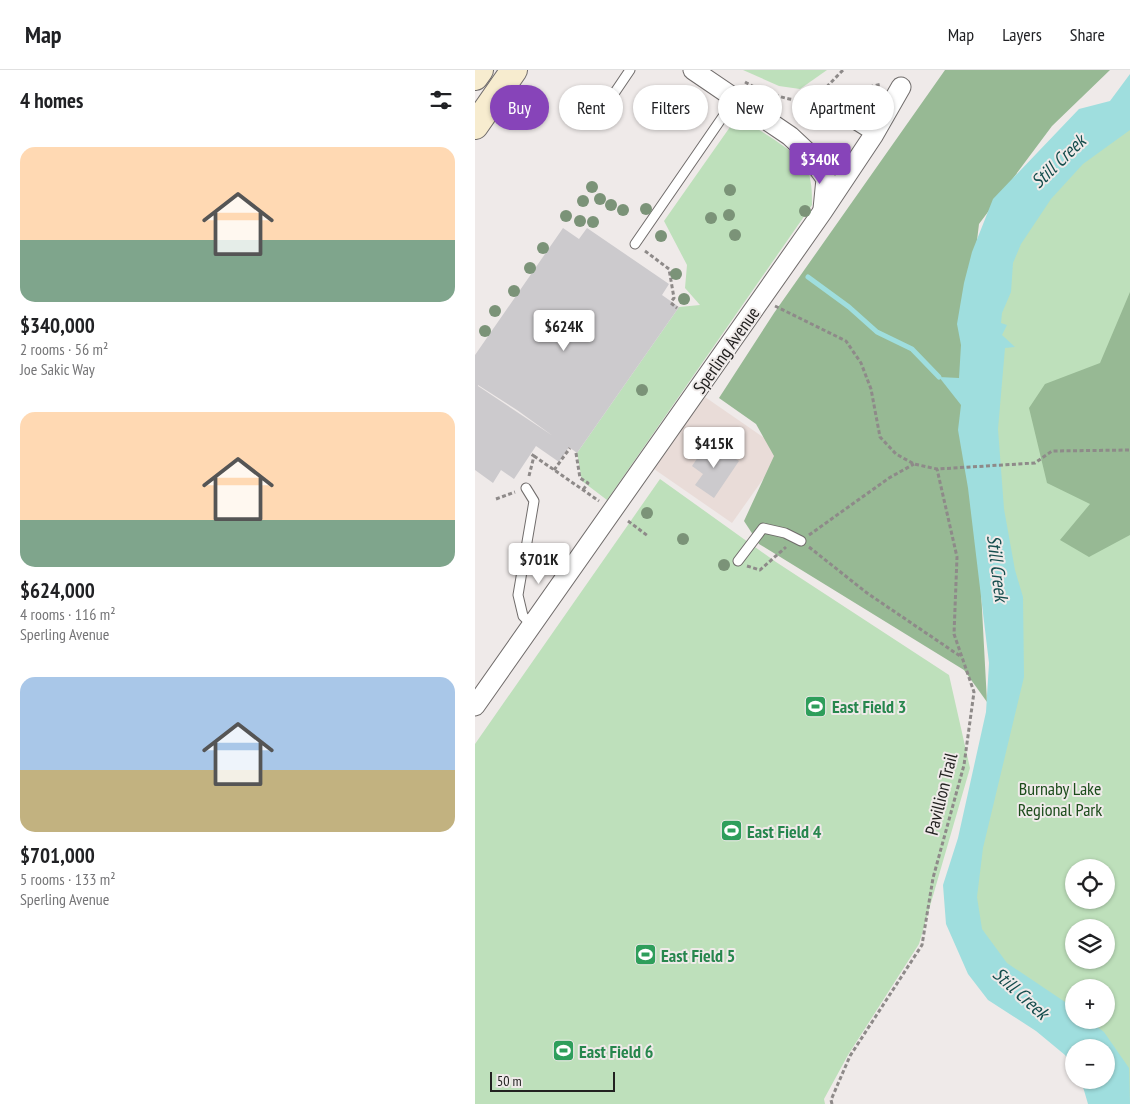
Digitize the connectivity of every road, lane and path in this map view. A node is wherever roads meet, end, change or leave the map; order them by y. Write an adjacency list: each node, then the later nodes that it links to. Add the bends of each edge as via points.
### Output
1 (480, 70): 6 (main road)
2 (514, 70): 14 (main road)
3 (630, 70): 8 (lane)
4 (693, 70): 11 (street)
5 (843, 70): 9 (path)
6 (475, 77)
7 (741, 80): 12 (path, via 763,92)
8 (620, 85)
9 (828, 85)
10 (895, 85): 19 (street, Sperling Avenue)
11 (718, 88)
12 (792, 100)
13 (718, 124): 21 (lane)
14 (475, 126)
15 (781, 130): 18 (street)
16 (794, 130): 18 (path)
17 (863, 130): 19 (lane)
18 (790, 136): 20 (street, via 826,178)
19 (873, 136): 20 (street, Sperling Avenue)
20 (823, 211): 22 (street, Sperling Avenue)
21 (635, 244): 23 (path, via 669,269 674,298 671,303)
22 (763, 297): 27 (path, via 781,310 846,342 861,363 871,389 880,437 896,454); 38 (street, Sperling Avenue)
23 (677, 308)
24 (570, 448): 29 (path)
25 (1130, 450): 28 (path, via 1051,451 1035,463)
26 (576, 453): 31 (path, via 581,478 588,483)
27 (914, 464): 28 (path); 36 (path, via 889,478)
28 (937, 469): 39 (path, Pavillion Trail, via 957,556 954,634)
29 (554, 470): 30 (path, via 532,455); 31 (path)
30 (526, 488): 33 (path); 38 (lane, via 534,501 519,595 523,616)
31 (583, 490): 32 (path)
32 (593, 497)
33 (496, 500)
34 (628, 521): 35 (path)
35 (648, 536)
36 (801, 541): 37 (path, via 782,549 760,570); 37 (lane, via 763,528); 39 (path, via 867,593)
37 (741, 563)
38 (532, 625): 40 (street, Sperling Avenue)
39 (961, 656): 41 (path, Pavillion Trail, via 974,692 972,719 964,765 933,878 922,945 850,1056)
40 (475, 706)
41 (832, 1104)

